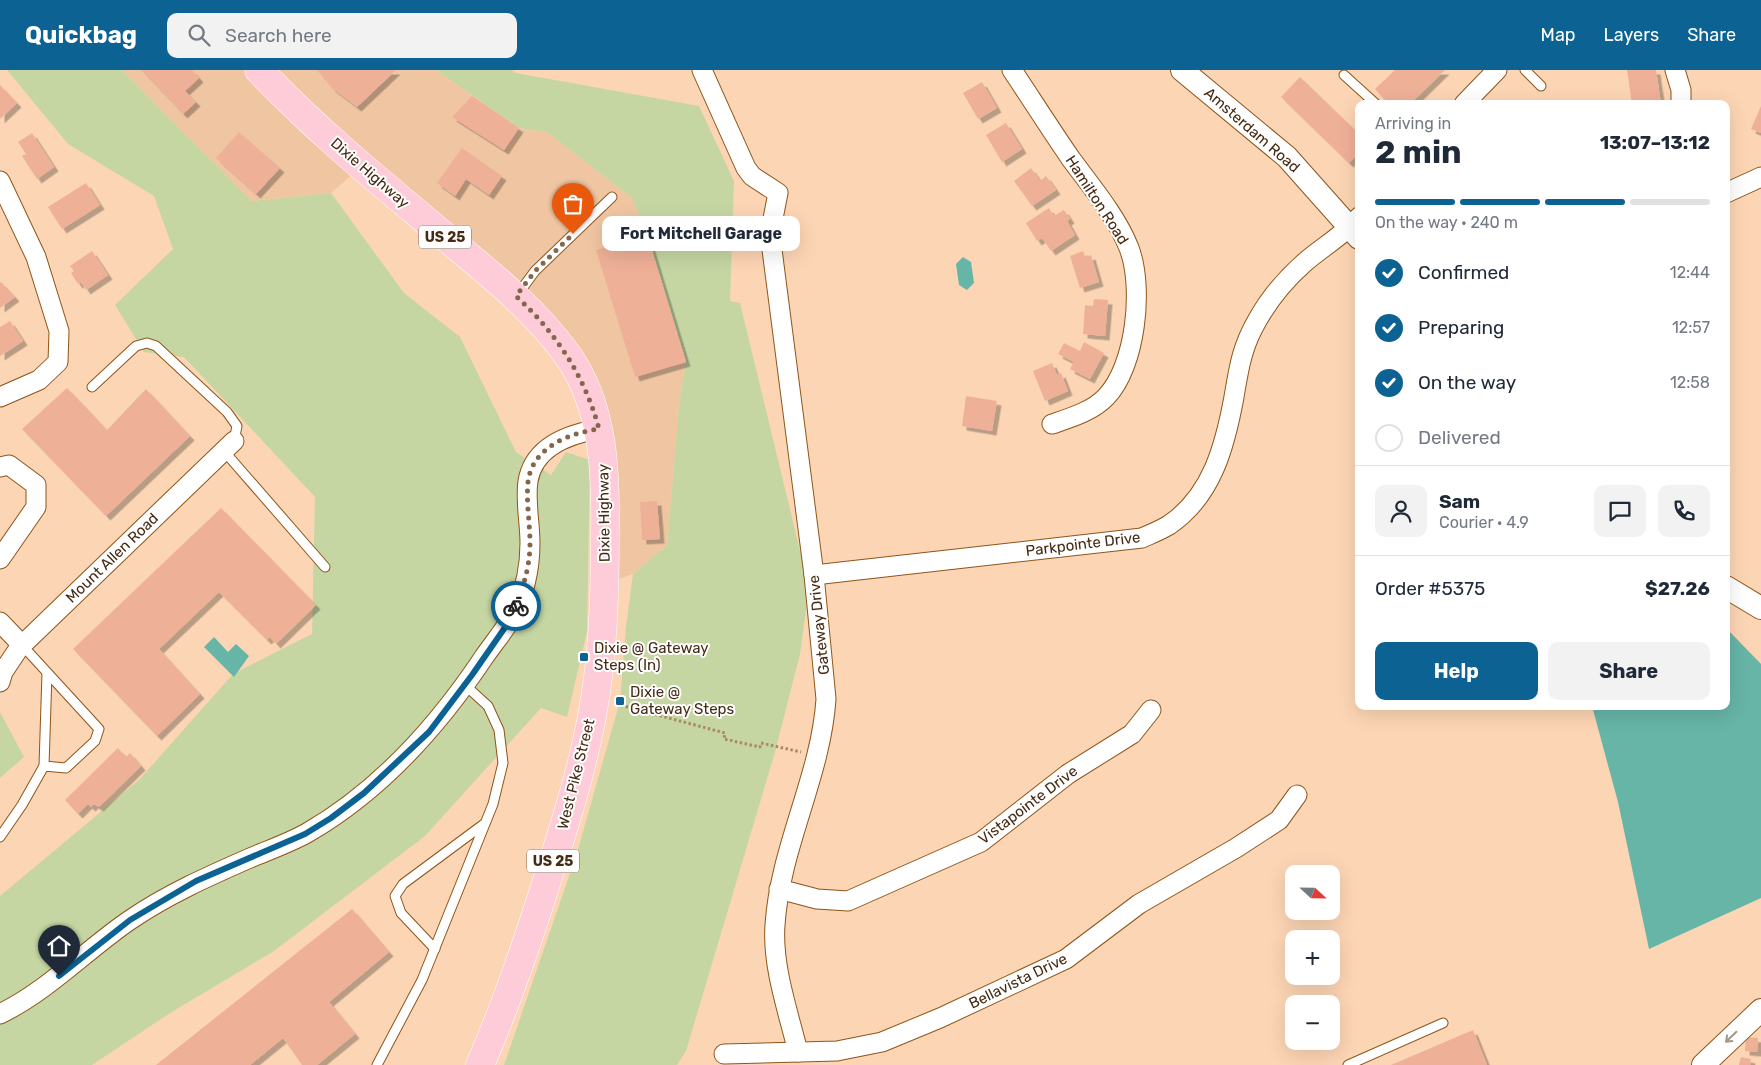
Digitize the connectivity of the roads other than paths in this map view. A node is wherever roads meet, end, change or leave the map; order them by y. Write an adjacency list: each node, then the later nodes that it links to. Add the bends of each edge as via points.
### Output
1 (259, 70): 19 (main road, Dixie Highway / US 25, via 361,167)
2 (702, 70): 28 (street, Gateway Drive, via 746,168 752,176 778,193 770,234)
3 (1012, 70): 22 (street, Hamilton Road, via 1098,195 1129,247 1137,282 1133,338 1114,386 1105,398 1073,417)
4 (1182, 70): 17 (street, Amsterdam Road, via 1287,157)
5 (1497, 70): 11 (street)
6 (1525, 70): 9 (lane)
7 (1675, 70): 12 (street)
8 (1344, 76): 10 (lane)
9 (1541, 86)
10 (1371, 100)
11 (1468, 100)
12 (1681, 100)
13 (1761, 177): 15 (street)
14 (0, 181): 21 (street, via 36,257 59,332 58,362 39,380)
15 (1730, 191)
16 (612, 197): 19 (lane, via 535,271)
17 (1355, 227)
18 (1355, 229): 28 (street, Parkpointe Drive, via 1303,263 1275,293 1258,318 1243,348 1229,424 1213,476 1187,511 1168,526 1142,538)
19 (516, 296): 23 (main road, Dixie Highway / US 25, via 569,356)
20 (92, 387): 24 (lane, via 136,346 147,343 156,346 227,412 237,426)
21 (0, 397)
22 (1052, 424)
23 (599, 429): 33 (main road, Dixie Highway / US 25, via 606,482 605,584); 36 (street, via 576,432 550,446 534,465 528,480 530,544 527,578 513,616)
24 (229, 446): 27 (lane); 32 (street, Mount Allen Road)
25 (0, 467): 26 (street, via 10,465 36,485 36,507)
26 (0, 559)
27 (325, 567)
28 (814, 575): 42 (street, Gateway Drive, via 826,699 824,719)
29 (1730, 589): 30 (street)
30 (1761, 608)
31 (0, 622): 32 (street)
32 (22, 645): 34 (lane); 35 (street, Mount Allen Road, via 3,672)
33 (600, 649): 50 (main road, West Pike Street / US 25, via 584,758 569,811 537,912)
34 (47, 674): 38 (lane); 38 (lane, via 99,729 95,741 66,768)
35 (0, 682)
36 (465, 685): 40 (lane, via 488,706 499,730 503,763); 45 (street, via 429,732 364,793 331,818 305,834 196,881 130,920 48,984)
37 (1151, 710): 42 (street, Vistapointe Drive, via 1132,734 1068,774 981,842 848,901 817,899)
38 (44, 766): 41 (lane)
39 (1298, 795): 47 (street, Bellavista Drive, via 1279,820 1139,904 1066,959 882,1042 837,1051)
40 (485, 823): 43 (lane); 43 (lane, via 403,884 395,896 401,913)
41 (0, 837)
42 (779, 889): 47 (street, Gateway Drive, via 774,926 777,958)
43 (435, 948): 49 (lane, via 422,980)
44 (1761, 1010): 52 (street, one-way to 52)
45 (0, 1014)
46 (1442, 1023): 51 (lane)
47 (798, 1052): 48 (street, Bellavista Drive)
48 (724, 1054)
49 (377, 1065)
50 (480, 1065)
51 (1348, 1065)
52 (1703, 1065)

